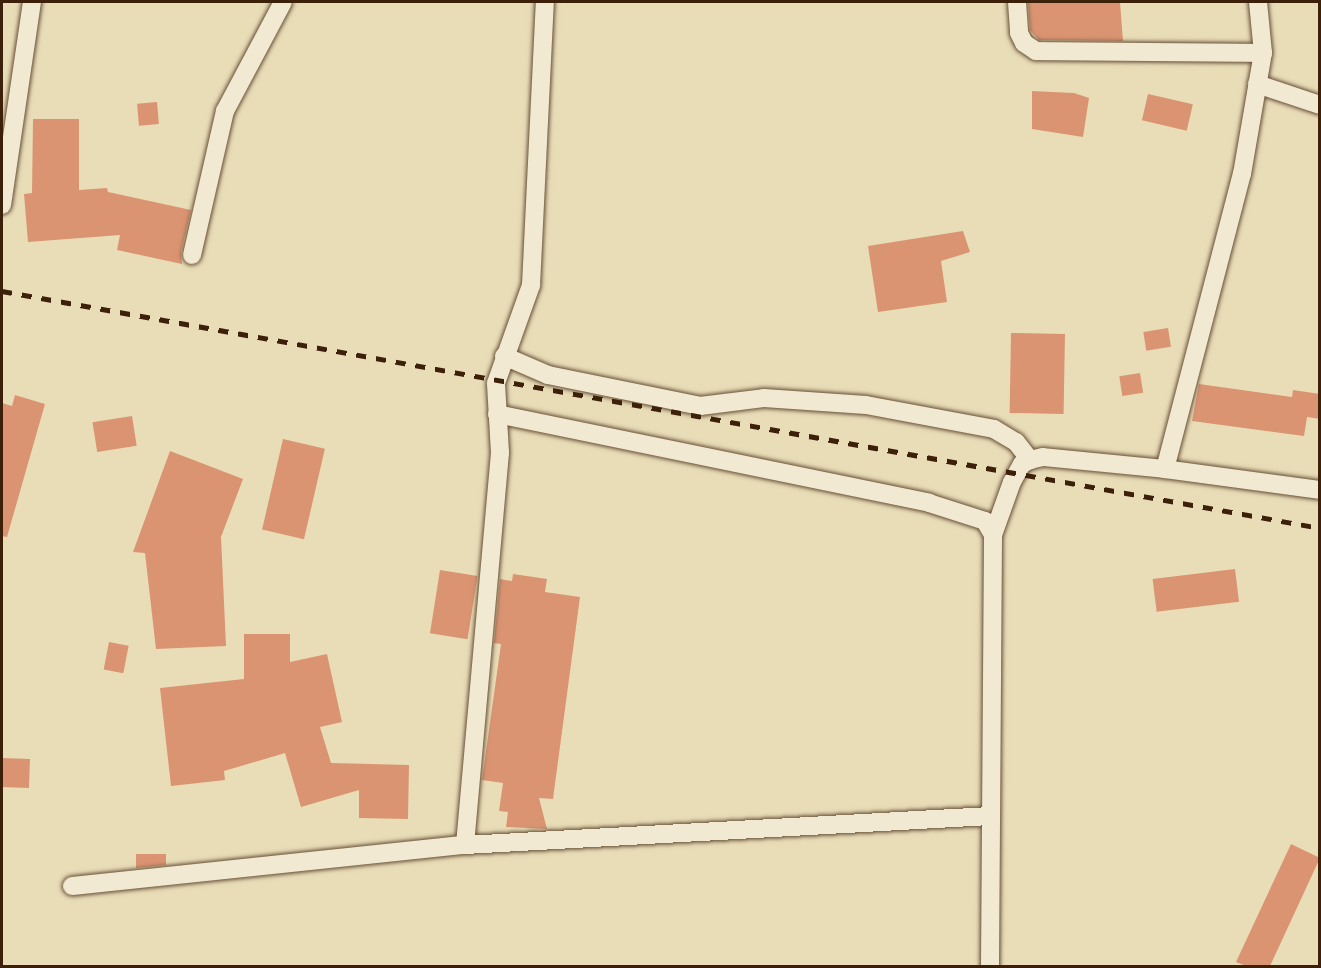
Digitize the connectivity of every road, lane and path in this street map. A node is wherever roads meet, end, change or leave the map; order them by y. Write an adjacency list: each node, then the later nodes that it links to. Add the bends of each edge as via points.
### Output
1 (32, 2): 9 (street)
2 (283, 2): 10 (street, via 225,111)
3 (545, 2): 11 (street, via 531,285)
4 (1017, 2): 6 (street, via 1019,33 1024,43 1036,51)
5 (1258, 2): 6 (street)
6 (1263, 53): 7 (street)
7 (1257, 84): 8 (street); 14 (street, via 1242,174)
8 (1320, 105)
9 (2, 204)
10 (192, 255)
11 (504, 356): 12 (street, via 496,383); 13 (street, via 548,375 700,406 764,398 866,405 994,429 1016,442)
12 (497, 414): 16 (street, via 929,503 985,521); 18 (street, via 500,453)
13 (1030, 459): 14 (street); 16 (street, via 1022,464 1012,482)
14 (1165, 469): 15 (street)
15 (1320, 490)
16 (993, 535): 17 (street)
17 (990, 816): 18 (street); 20 (street)
18 (465, 845): 19 (street)
19 (72, 886)
20 (990, 966)

